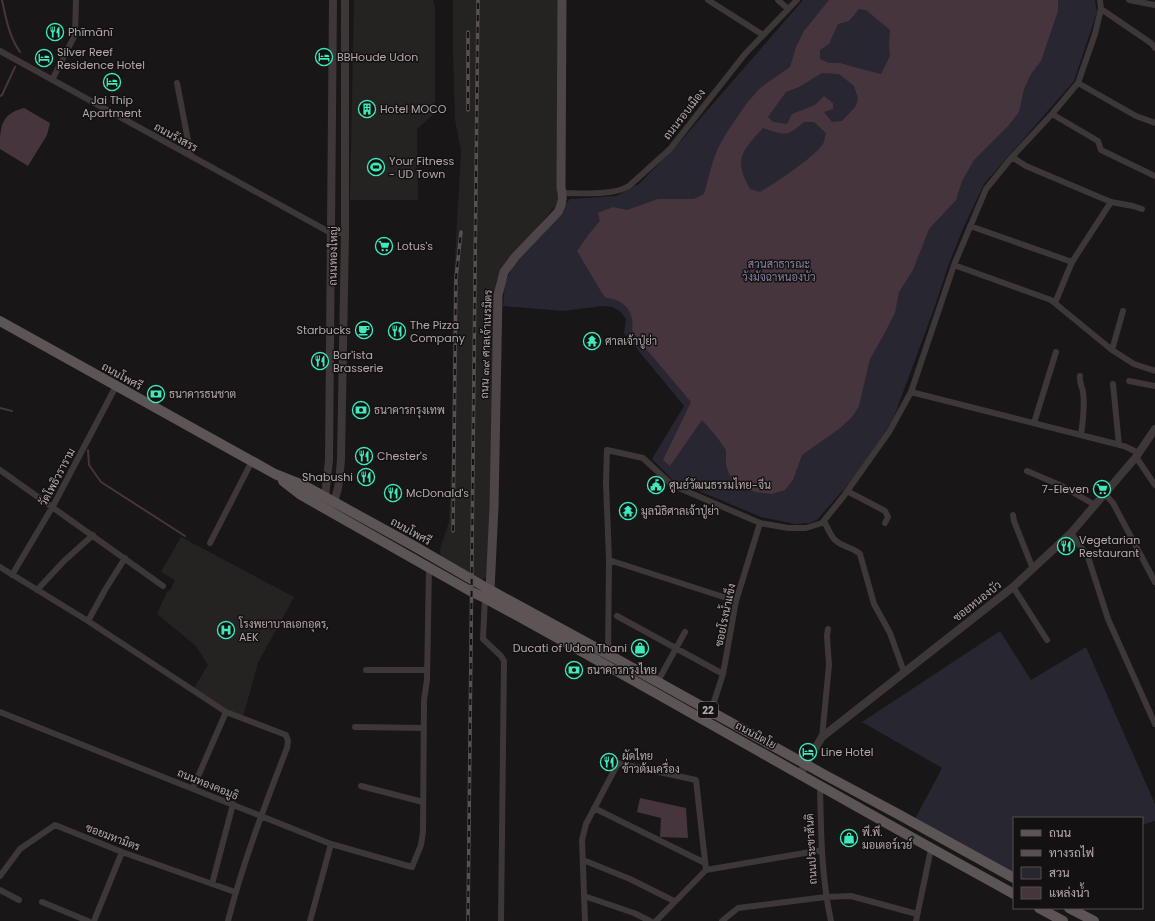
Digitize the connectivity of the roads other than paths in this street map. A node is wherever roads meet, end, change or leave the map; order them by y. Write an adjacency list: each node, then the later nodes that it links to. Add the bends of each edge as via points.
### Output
1 (76, 0): 16 (street, via 75,35)
2 (334, 0): 29 (street, ถนนทองใหญ่)
3 (345, 0): 28 (street, ถนนทองใหญ่)
4 (562, 0): 24 (main road, ถนน ๓๙ ศาลเจ้าเนรมิตร)
5 (708, 0): 13 (street)
6 (778, 0): 11 (street)
7 (796, 0): 11 (street, ถนนรอบเมือง)
8 (1100, 0): 12 (street)
9 (1128, 0): 10 (street)
10 (1155, 5)
11 (788, 9): 13 (street, ถนนรอบเมือง)
12 (1101, 9): 14 (street); 18 (street)
13 (763, 35): 24 (street, ถนนรอบเมือง, via 670,149 629,186 614,192)
14 (1155, 48)
15 (0, 51): 16 (street, ถนนรังสรร)
16 (52, 80): 21 (street, ถนนรังสรร)
17 (177, 83): 21 (street)
18 (1078, 83): 19 (street); 20 (street, via 1136,116)
19 (1052, 114): 22 (street); 23 (street, via 1098,141 1101,150)
20 (1155, 123)
21 (191, 156): 29 (street, ถนนรังสรร)
22 (1012, 157): 25 (street, via 1026,166); 27 (street, via 986,189)
23 (1155, 176)
24 (562, 193): 80 (main road, ถนน ๓๙ ศาลเจ้าเนรมิตร, via 563,198 558,212 515,257 504,272 499,287 494,507)
25 (1110, 202): 26 (street); 30 (street)
26 (1142, 209)
27 (970, 226): 30 (street); 31 (street)
28 (345, 232): 29 (street); 50 (street, ถนนทองใหญ่)
29 (331, 233): 49 (street, ถนนทองใหญ่)
30 (1072, 262): 32 (street)
31 (954, 265): 32 (street); 43 (street)
32 (1055, 303): 35 (street)
33 (1123, 311): 35 (street)
34 (0, 321): 41 (main road, ถนนโพศรี)
35 (1112, 350): 37 (street, via 1134,364)
36 (1056, 352): 44 (street)
37 (1155, 371)
38 (1080, 376): 46 (street, via 1083,393)
39 (1129, 381): 42 (street)
40 (1112, 384): 47 (street)
41 (116, 386): 51 (main road, ถนนโพศรี); 61 (street, วัดโพธิวราราม)
42 (1155, 386)
43 (911, 392): 44 (street); 56 (street, via 889,432)
44 (1034, 423): 46 (street)
45 (1155, 429): 48 (street, ซอยหนองบัว)
46 (1081, 435): 47 (street)
47 (1119, 445): 48 (street)
48 (1138, 455): 55 (street); 57 (street, ซอยหนองบัว)
49 (329, 460): 50 (street); 59 (street, ถนนทองใหญ่)
50 (341, 460): 59 (street, ถนนทองใหญ่, via 337,495)
51 (252, 461): 54 (main road, ถนนโพศรี); 69 (street)
52 (0, 470): 61 (street)
53 (1027, 471): 60 (street, via 1062,486)
54 (275, 474): 58 (main road, ถนนโพศรี); 59 (main road, ถนนโพศรี, via 304,486)
55 (1155, 484)
56 (847, 491): 63 (street); 66 (street, via 885,512 888,517)
57 (1105, 494): 60 (street, ซอยหนองบัว); 76 (street, via 1113,503)
58 (301, 495): 59 (main road, ถนนโพศรี); 64 (main road, via 330,514)
59 (327, 504): 64 (main road, ถนนโพศรี); 80 (main road, ถนนโพศรี, via 414,546)
60 (1095, 505): 67 (street, ซอยหนองบัว)
61 (52, 506): 68 (street); 75 (street, วัดโพธิวราราม)
62 (1013, 515): 74 (street)
63 (824, 521): 65 (street, via 806,528); 91 (street, via 834,539 860,554 874,604 890,633)
64 (351, 523): 73 (main road, ถนนโพศรี)
65 (760, 523): 71 (street, via 672,485 643,458 607,450); 81 (street, ซอยโรงน้ำแข็ง)
66 (885, 523)
67 (1071, 533): 74 (street, ซอยหนองบัว); 97 (street, via 1088,557 1108,619)
68 (93, 535): 70 (street); 79 (street)
69 (210, 543)
70 (125, 558): 77 (street); 83 (street)
71 (609, 560): 81 (street); 88 (street)
72 (0, 567): 75 (street)
73 (429, 568): 80 (main road, ถนนโพศรี, via 472,592); 90 (street)
74 (1033, 569): 78 (street, ซอยหนองบัว)
75 (12, 575): 79 (street)
76 (1155, 582)
77 (164, 586)
78 (1014, 586): 86 (street); 91 (street, ซอยหนองบัว)
79 (37, 590): 83 (street)
80 (488, 594): 88 (main road, ถนนนิตโย); 136 (street, via 483,639 502,656 504,661)
81 (736, 601): 92 (street, ซอยโรงน้ำแข็ง)
82 (617, 616): 87 (street)
83 (88, 621): 96 (street)
84 (828, 629): 100 (street, via 829,665)
85 (685, 632): 87 (street)
86 (1047, 640)
87 (676, 648): 92 (street); 93 (street)
88 (609, 658): 93 (main road, ถนนนิตโย / 22); 102 (main road, ถนนนิตโย / 22)
89 (366, 670): 90 (street)
90 (427, 670): 99 (street)
91 (904, 672): 100 (street, ซอยหนองบัว)
92 (723, 674): 94 (street, ซอยโรงน้ำแข็ง)
93 (658, 681): 94 (main road, ถนนนิตโย / 22)
94 (711, 711): 101 (main road, ถนนนิตโย / 22)
95 (0, 712): 105 (street, ถนนทองคอมูธิ)
96 (226, 712): 105 (street); 109 (street, via 286,735 287,748)
97 (1155, 724)
98 (355, 727): 99 (street)
99 (424, 728): 106 (street)
100 (822, 737): 101 (street, ซอยหนองบัว)
101 (805, 764): 102 (street, ซอยหนองบัว); 103 (main road, ถนนนิตโย / 22)
102 (800, 774): 103 (main road, ถนนนิตโย / 22)
103 (822, 780): 111 (main road, ถนนนิตโย / 22); 112 (street, ถนนประชาสันติ); 114 (main road, ถนนนิตโย / 22, via 896,813)
104 (361, 786): 106 (street)
105 (193, 788): 107 (street, ถนนทองคอมูธิ)
106 (423, 802): 110 (street, ถนนทองคอมูธิ, via 421,845 412,867)
107 (233, 804): 109 (street, ถนนทองคอมูธิ); 120 (street)
108 (594, 808): 115 (street, via 582,840); 116 (street); 116 (street, via 618,763 696,780)
109 (261, 816): 110 (street, ถนนทองคอมูธิ); 122 (street)
110 (331, 844): 135 (street)
111 (931, 849): 117 (main road, ถนนนิตโย / 22); 131 (street)
112 (822, 850): 116 (street); 125 (street, ถนนประชาสันติ)
113 (122, 852): 118 (street, ซอยมหามิตร, via 55,825 20,849); 120 (street, ซอยมหามิตร); 133 (street)
114 (975, 857): 117 (main road); 119 (main road, ถนนนิตโย / 22)
115 (583, 860): 124 (street); 127 (street)
116 (705, 867): 127 (street)
117 (968, 869): 123 (main road, ถนนนิตโย / 22)
118 (0, 876)
119 (1013, 877)
120 (212, 884): 122 (street, ซอยมหามิตร)
121 (0, 890): 126 (street)
122 (235, 892): 134 (street)
123 (1013, 893)
124 (584, 896): 137 (street); 138 (street)
125 (826, 897): 131 (street, via 851,896); 140 (street, via 738,908); 141 (street, ถนนประชาสันติ)
126 (19, 900)
127 (674, 901): 139 (street)
128 (42, 902): 132 (street)
129 (1041, 909): 142 (main road)
130 (1071, 909): 143 (main road)
131 (917, 918)
132 (88, 921)
133 (94, 921)
134 (228, 921)
135 (310, 921)
136 (501, 921)
137 (585, 921)
138 (650, 921)
139 (656, 921)
140 (722, 921)
141 (831, 921)
142 (1062, 921)
143 (1094, 921)

